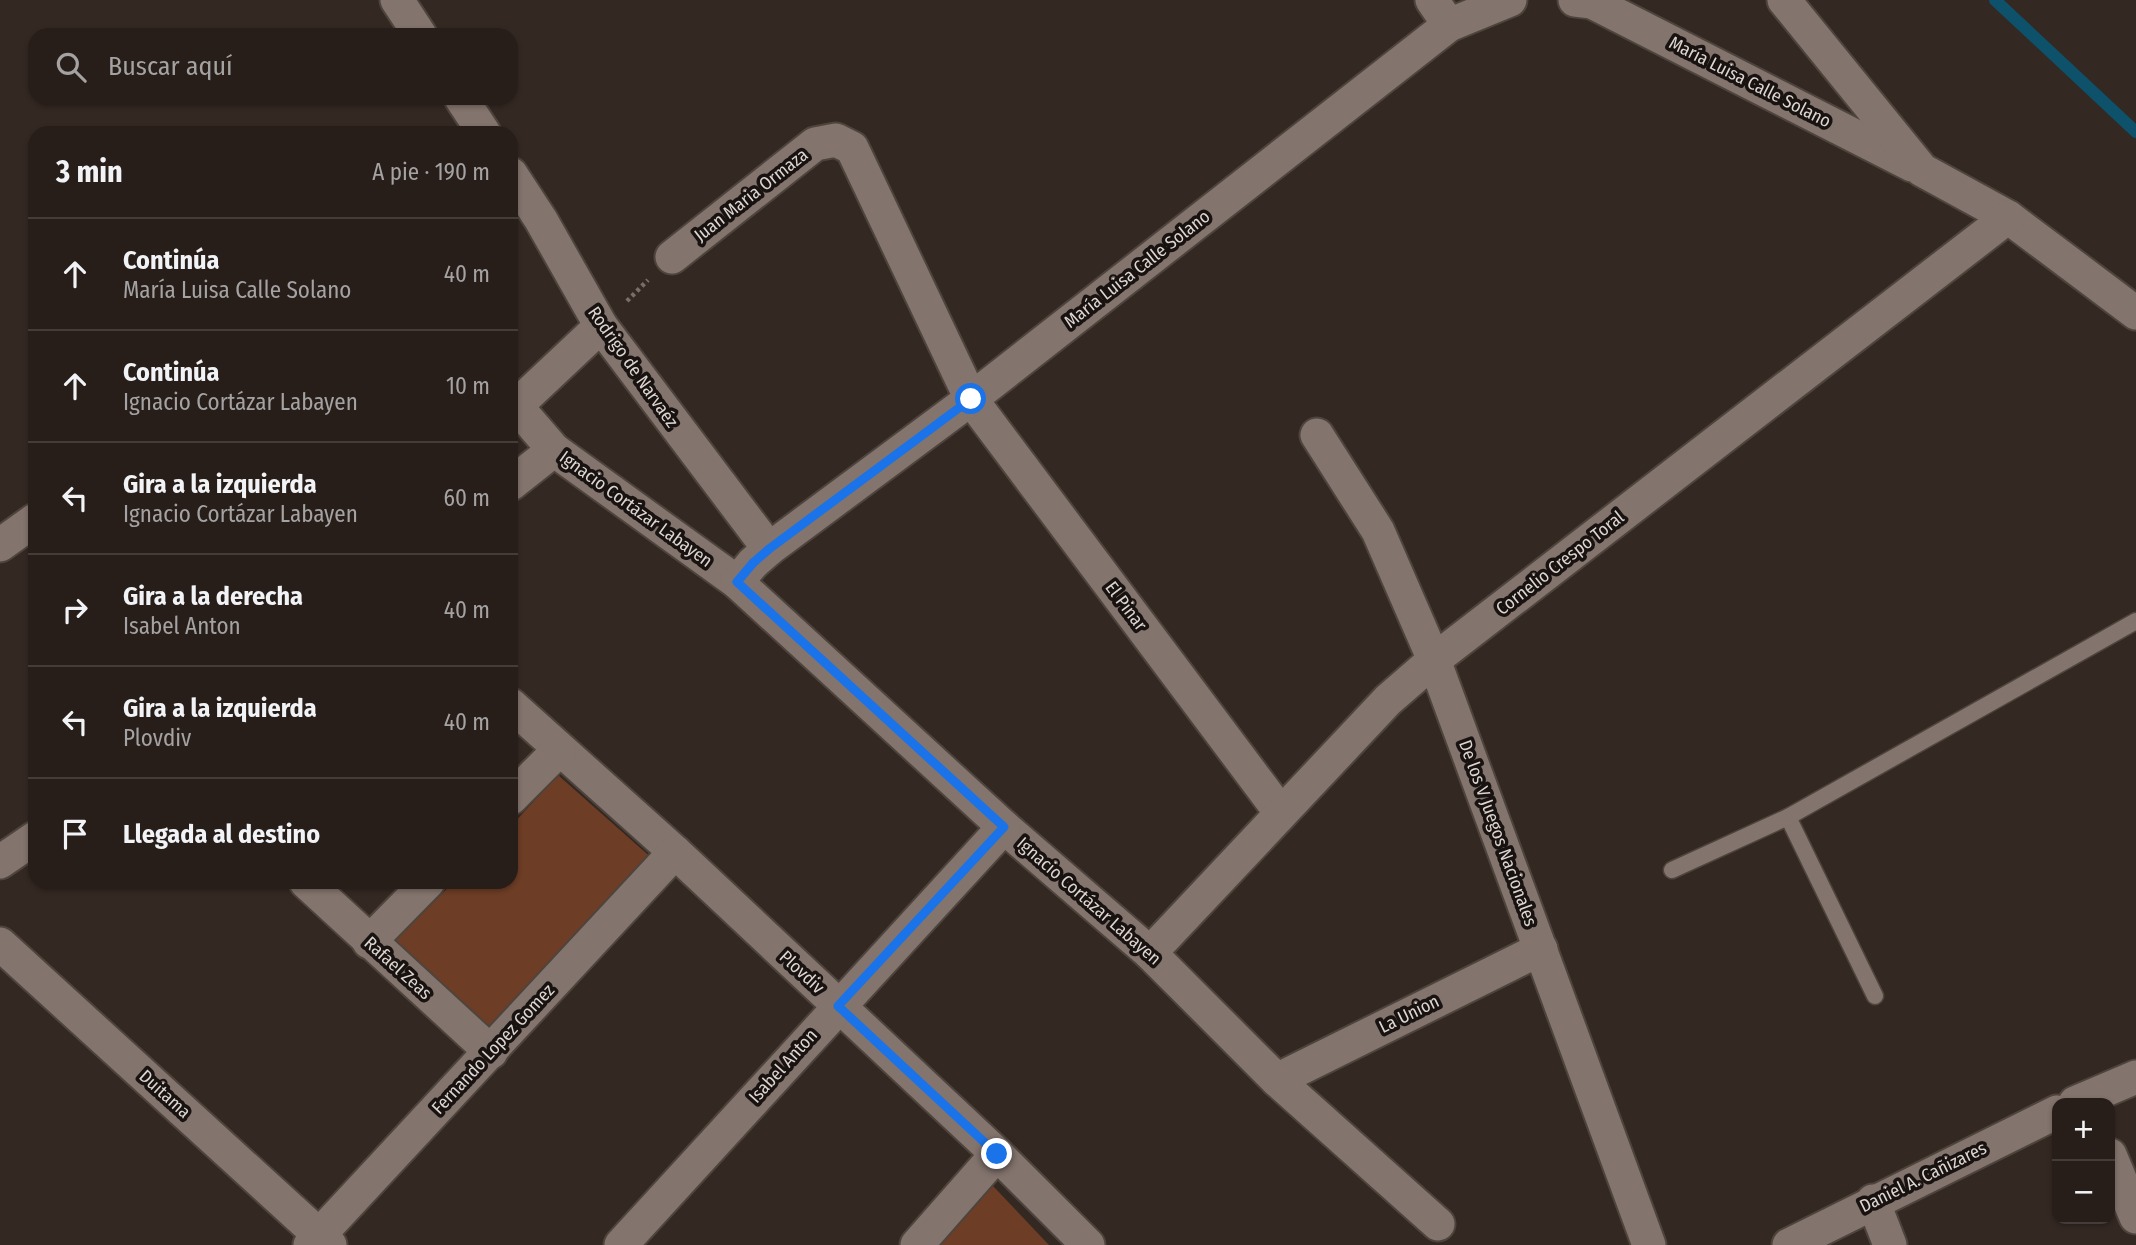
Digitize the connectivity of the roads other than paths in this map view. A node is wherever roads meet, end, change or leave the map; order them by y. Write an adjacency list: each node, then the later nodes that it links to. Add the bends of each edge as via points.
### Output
1 (397, 0): 6 (street)
2 (1510, 0): 5 (street, María Luisa Calle Solano)
3 (1576, 0): 9 (street, María Luisa Calle Solano, via 1592,2)
4 (1784, 0): 9 (street)
5 (1440, 13): 16 (street, María Luisa Calle Solano)
6 (415, 28)
7 (466, 105): 8 (street)
8 (479, 126)
9 (1922, 170): 11 (street, María Luisa Calle Solano)
10 (518, 185): 14 (street, Rodrigo de Narvaéz)
11 (2008, 217): 13 (street, María Luisa Calle Solano); 26 (street, Cornelio Crespo Toral)
12 (673, 257): 16 (street, Juan Maria Ormaza, via 815,144 836,140 852,148)
13 (2136, 313)
14 (601, 326): 15 (street); 23 (street, Rodrigo de Narvaéz)
15 (518, 399)
16 (971, 399): 23 (street, María Luisa Calle Solano); 30 (street, El Pinar)
17 (518, 408): 19 (street, Ignacio Cortázar Labayen)
18 (1317, 435): 26 (street, De los V Juegos Nacionales, via 1378,531)
19 (554, 450): 20 (street); 24 (street, Ignacio Cortázar Labayen)
20 (518, 478)
21 (28, 525): 22 (street)
22 (0, 545)
23 (769, 549): 24 (street)
24 (737, 582): 32 (street, Ignacio Cortázar Labayen)
25 (2136, 621): 31 (lane)
26 (1434, 660): 30 (street, Cornelio Crespo Toral, via 1388,700); 41 (street, De los V Juegos Nacionales)
27 (518, 712): 28 (street, Plovdiv)
28 (559, 750): 29 (street); 34 (street, Plovdiv)
29 (518, 791)
30 (1281, 813): 42 (street, Cornelio Crespo Toral)
31 (1788, 817): 36 (lane); 43 (lane)
32 (1004, 827): 42 (street, Ignacio Cortázar Labayen); 44 (street, Isabel Anton)
33 (28, 843): 35 (street)
34 (675, 852): 44 (street, Plovdiv); 45 (street, Fernando Lopez Gomez)
35 (0, 862)
36 (1672, 870)
37 (313, 889): 39 (street, Rafael Zeas)
38 (421, 889): 39 (street)
39 (369, 942): 45 (street, Rafael Zeas)
40 (0, 944): 55 (street, Duitama)
41 (1541, 949): 47 (street, La Union); 59 (street, De los V Juegos Nacionales)
42 (1150, 953): 47 (street, Ignacio Cortázar Labayen)
43 (1875, 996)
44 (838, 1006): 50 (street, Plovdiv); 56 (street, Isabel Anton)
45 (491, 1052): 55 (street, Fernando Lopez Gomez)
46 (2136, 1077): 48 (street, Daniel A. Cañizares)
47 (1277, 1080): 54 (street, Ignacio Cortázar Labayen)
48 (2090, 1098)
49 (2052, 1116): 52 (street, Daniel A. Cañizares)
50 (997, 1154): 57 (street); 58 (street, Plovdiv)
51 (2113, 1161): 53 (street)
52 (1872, 1201): 60 (street, Daniel A. Cañizares); 61 (street)
53 (2136, 1217)
54 (1438, 1224)
55 (320, 1242)
56 (621, 1245)
57 (917, 1245)
58 (1088, 1245)
59 (1649, 1245)
60 (1789, 1245)
61 (1890, 1245)

